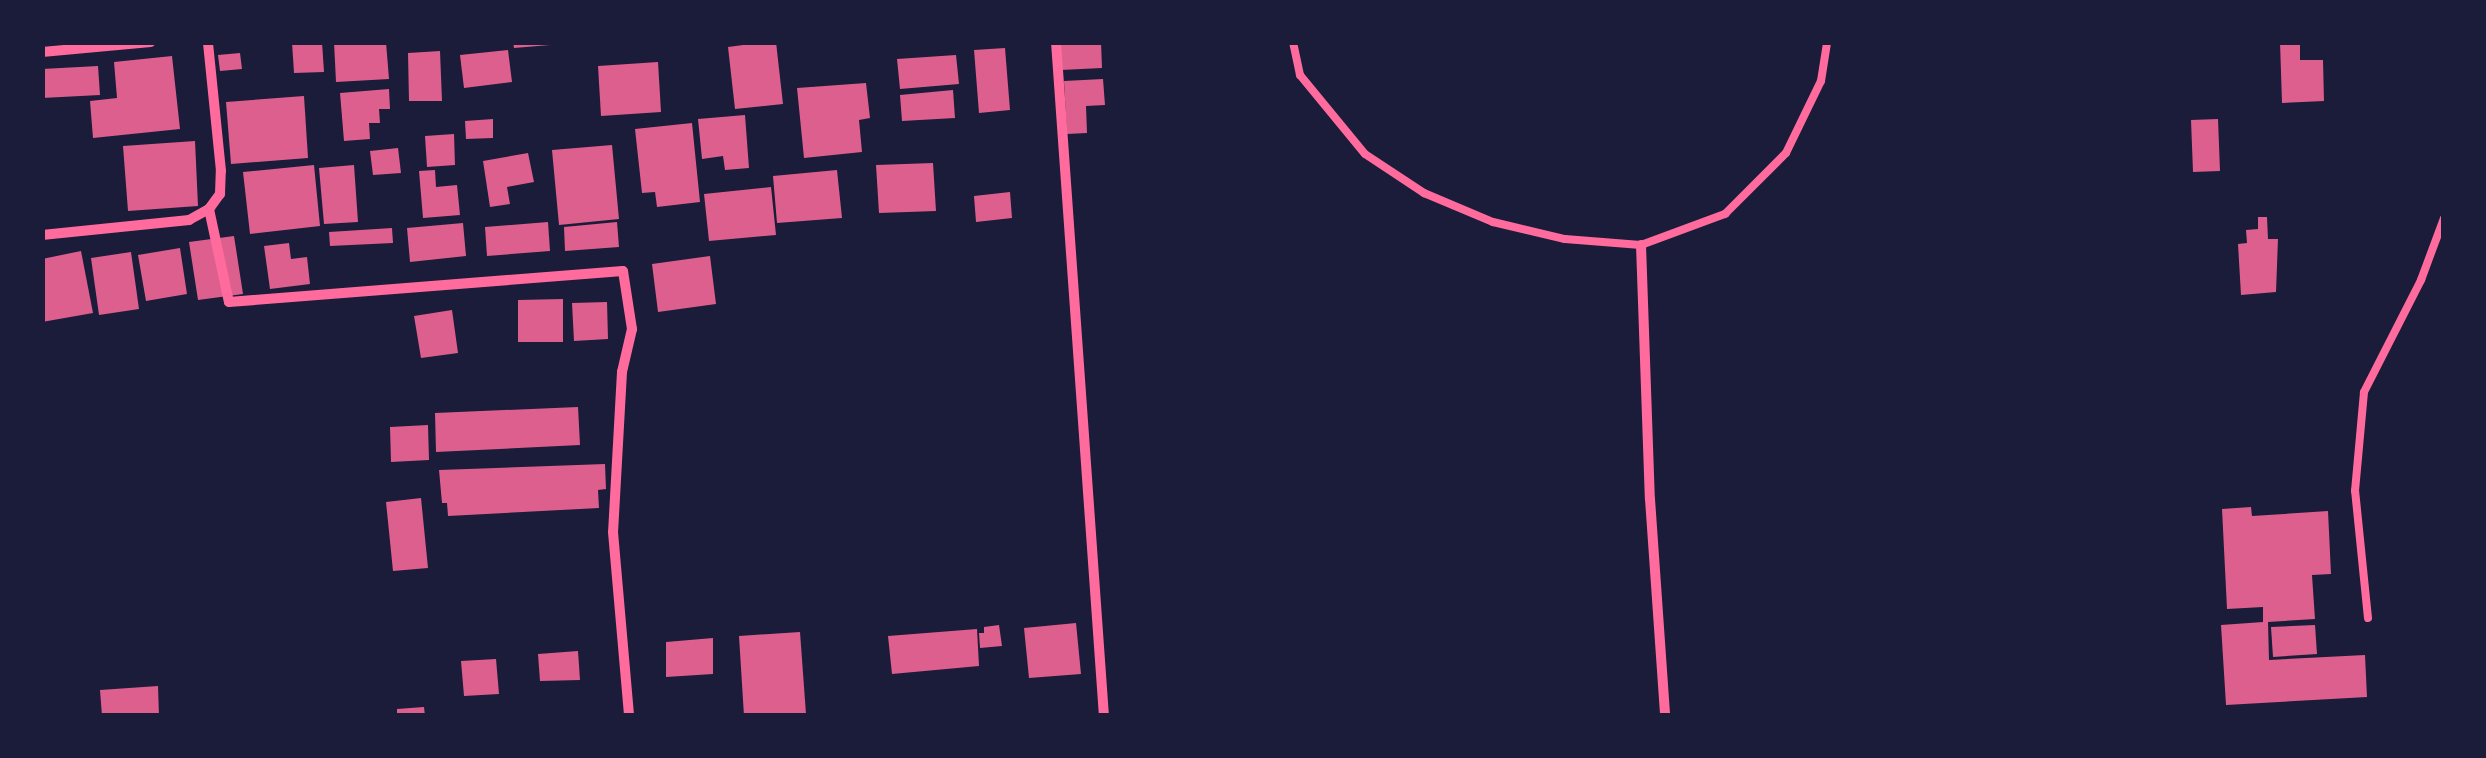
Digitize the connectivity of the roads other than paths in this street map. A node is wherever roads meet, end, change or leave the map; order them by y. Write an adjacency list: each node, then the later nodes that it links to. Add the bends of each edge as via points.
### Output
1 (151, 42): 6 (street)
2 (208, 42): 7 (street, via 221,171 220,194)
3 (1056, 42): 13 (street)
4 (1293, 42): 10 (lane, via 1300,75 1365,154 1424,193 1493,222 1565,239)
5 (1827, 42): 10 (lane, via 1821,81 1786,153 1724,214)
6 (42, 52)
7 (209, 209): 9 (street, via 190,220); 12 (street, via 228,302 623,270 632,329 622,372 614,532)
8 (2444, 218): 11 (lane, via 2421,280 2364,392 2354,491)
9 (42, 235)
10 (1642, 245): 14 (street)
11 (2368, 618)
12 (629, 716)
13 (1104, 716)
14 (1665, 716)

